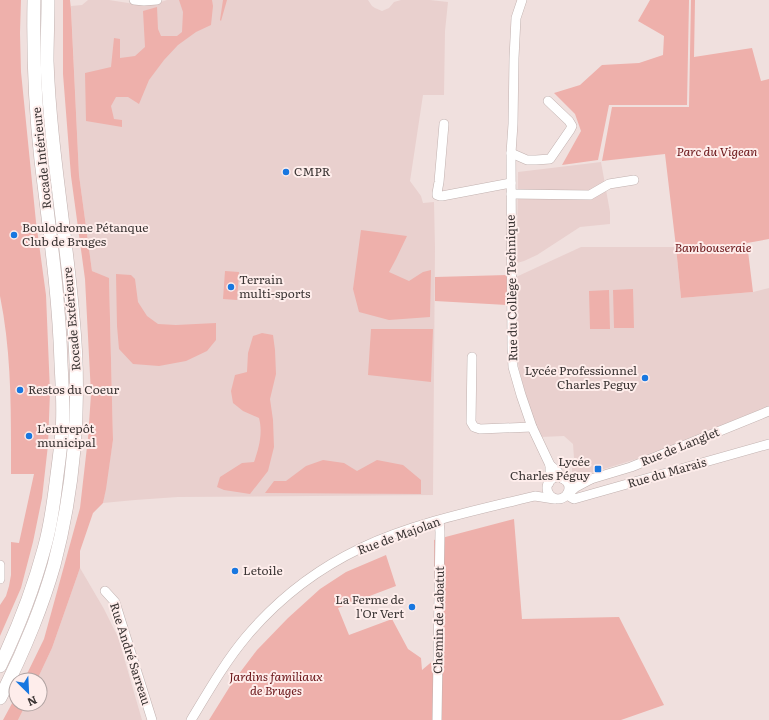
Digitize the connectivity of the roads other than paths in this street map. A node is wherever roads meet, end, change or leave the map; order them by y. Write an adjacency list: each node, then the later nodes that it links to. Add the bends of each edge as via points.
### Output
1 (34, 0): 27 (highway, Rocade Intérieure, via 36,116 59,320 62,431 45,547 25,609)
2 (48, 0): 28 (highway, Rocade Extérieure, via 47,60 51,120 76,354 74,454 65,514 46,593)
3 (134, 0): 4 (street)
4 (157, 0)
5 (522, 0): 8 (street, Rue du Collège Technique, via 516,18)
6 (548, 101): 8 (street, via 572,126 550,159 527,160)
7 (444, 124): 10 (street, via 437,195)
8 (511, 153): 10 (street, Rue du Collège Technique)
9 (634, 180): 11 (street, via 609,184 590,195)
10 (511, 183): 11 (street, Rue du Collège Technique)
11 (511, 194): 14 (street, Rue du Collège Technique, via 513,367)
12 (472, 357): 14 (street, via 471,422 474,427)
13 (769, 411): 18 (street, Rue de Langlet, via 641,463)
14 (532, 427): 16 (street, Rue du Collège Technique)
15 (769, 444): 20 (street, Rue du Marais, via 574,499)
16 (550, 465): 17 (street, Rue du Collège Technique); 19 (street, Rue du Collège Technique)
17 (564, 479): 18 (street, Rue de Langlet); 19 (street, via 557,478); 20 (street, via 568,485)
18 (591, 479): 20 (street, Rue de Langlet)
19 (548, 484): 21 (street, Rue de Majolan); 22 (street, via 549,494)
20 (567, 495): 22 (street, via 561,499)
21 (534, 496): 22 (street, Rue de Majolan); 23 (street, Rue de Majolan)
22 (554, 498)
23 (439, 521): 30 (street, Rue de Majolan, via 392,535 361,548 316,573 273,609 246,637); 31 (street, Chemin de Labatut)
24 (0, 565): 25 (street)
25 (0, 579)
26 (105, 591): 29 (street, Rue André Sarreau, via 115,602)
27 (1, 663)
28 (0, 698)
29 (152, 720)
30 (191, 720)
31 (437, 720)

